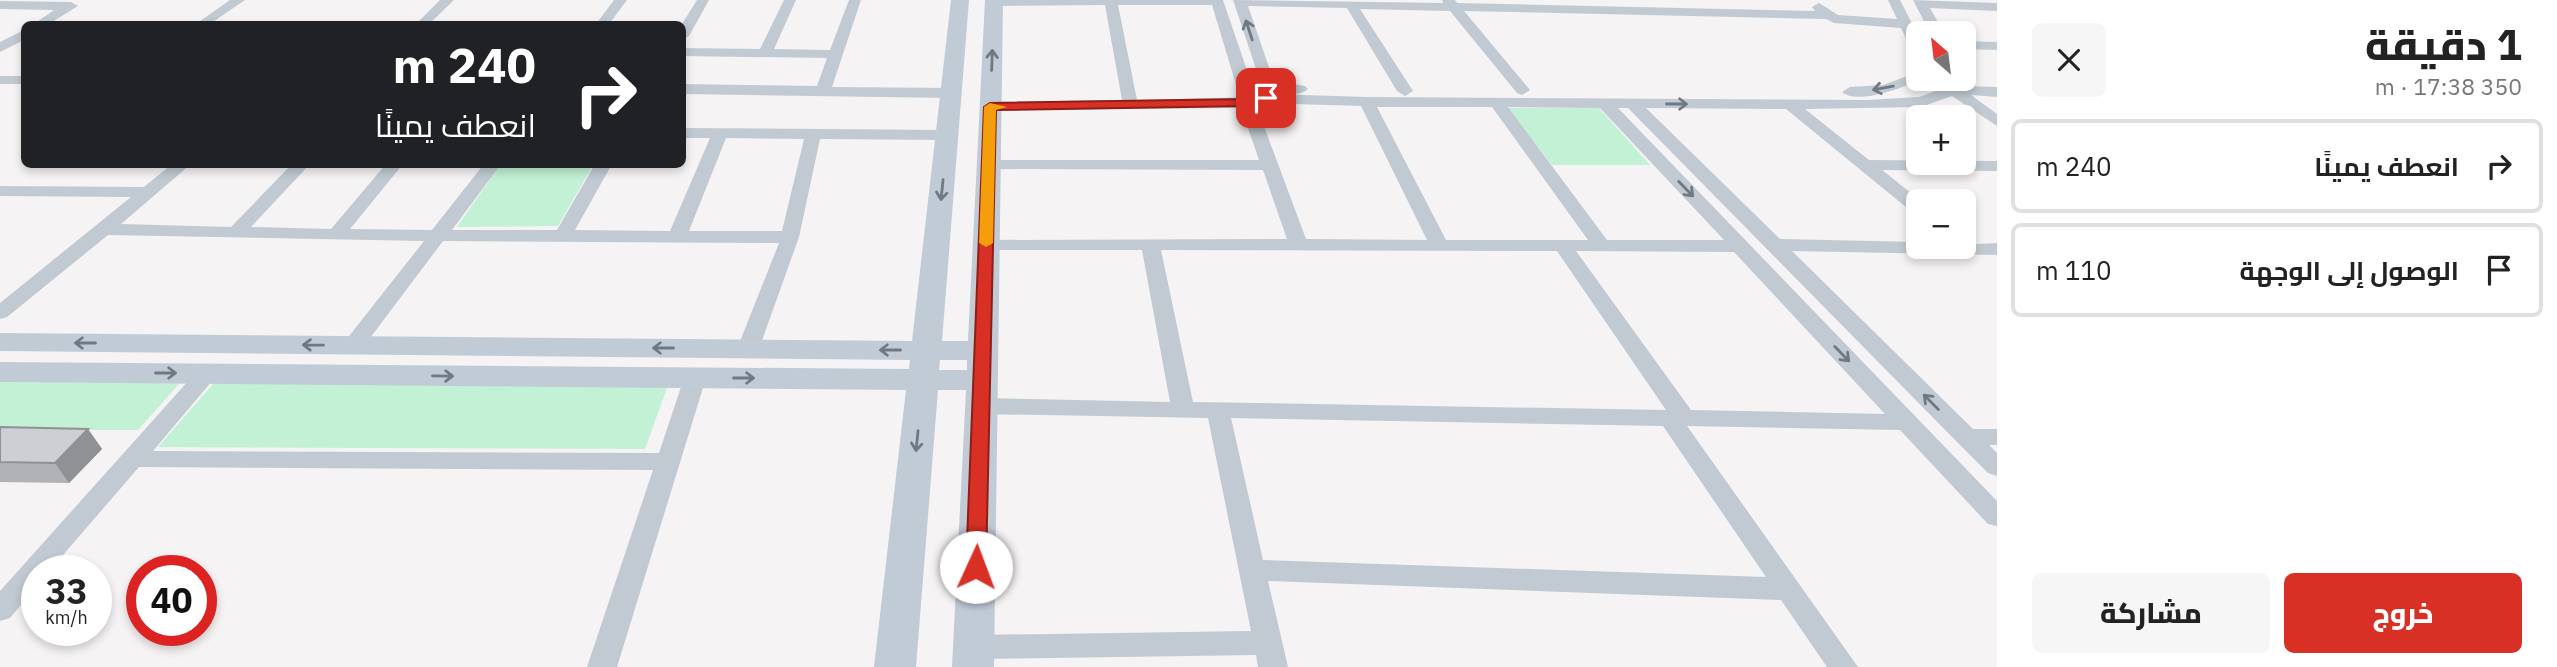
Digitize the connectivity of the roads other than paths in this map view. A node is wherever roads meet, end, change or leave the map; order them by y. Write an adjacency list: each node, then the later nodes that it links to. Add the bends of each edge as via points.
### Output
1 (239, 0): 27 (street)
2 (448, 0): 28 (street)
3 (621, 0): 29 (street)
4 (703, 0): 32 (street)
5 (790, 0): 38 (street)
6 (855, 0): 39 (street)
7 (960, 0): 53 (street)
8 (1608, 0): 22 (street)
9 (1713, 0): 23 (street)
10 (1808, 0): 24 (street)
11 (1894, 0): 30 (street)
12 (994, 1): 16 (street); 62 (street, one-way to 12)
13 (1217, 1): 16 (street); 50 (street, via 1245,88 1252,94)
14 (1240, 1): 20 (street); 50 (street, one-way to 14)
15 (1, 2): 19 (street)
16 (1111, 2): 57 (street)
17 (1920, 2): 21 (street); 25 (street)
18 (1450, 3): 20 (street); 22 (street); 45 (street)
19 (76, 4): 26 (street)
20 (1351, 4): 47 (street)
21 (1997, 7)
22 (1618, 10): 23 (street)
23 (1729, 13): 24 (street)
24 (1829, 15): 30 (street, via 1834,19)
25 (1930, 20): 30 (street)
26 (45, 21)
27 (207, 21)
28 (425, 21)
29 (604, 21)
30 (1903, 21): 31 (street)
31 (1906, 26)
32 (686, 29)
33 (21, 36): 36 (street)
34 (1976, 45): 35 (street)
35 (1997, 46)
36 (0, 48)
37 (686, 52): 38 (street)
38 (765, 53): 39 (street)
39 (836, 54): 46 (street)
40 (0, 80): 41 (street)
41 (21, 80)
42 (1906, 83): 51 (street, one-way to 51, via 1867,91)
43 (1976, 88): 52 (street)
44 (686, 89): 46 (street)
45 (1522, 90): 47 (street); 51 (street)
46 (823, 91): 53 (street)
47 (1405, 91): 50 (street)
48 (1942, 91): 61 (street, via 1921,102)
49 (1963, 91): 63 (street)
50 (1271, 92): 54 (street); 55 (street)
51 (1722, 92): 60 (street)
52 (1997, 92)
53 (951, 93): 67 (street)
54 (1367, 102): 56 (street); 90 (street)
55 (1247, 103): 57 (street); 69 (street)
56 (1497, 103): 58 (street); 92 (street)
57 (1130, 104): 62 (street)
58 (1605, 104): 59 (street); 94 (street, one-way to 94)
59 (1633, 104): 60 (street, one-way to 60); 93 (street)
60 (1735, 105): 61 (street)
61 (1790, 105): 70 (street)
62 (990, 107): 68 (street)
63 (1997, 121)
64 (686, 133): 65 (street)
65 (720, 133): 66 (street); 85 (street)
66 (813, 134): 67 (street); 86 (street)
67 (947, 135): 103 (street, one-way to 103)
68 (989, 165): 69 (street); 87 (street)
69 (1270, 165): 89 (street)
70 (1864, 165): 71 (street); 79 (street)
71 (1997, 166)
72 (178, 168): 78 (street)
73 (298, 168): 81 (street)
74 (392, 168): 84 (street)
75 (490, 168): 82 (street)
76 (602, 168): 83 (street)
77 (0, 191): 78 (street)
78 (150, 192): 80 (street)
79 (1906, 198)
80 (105, 229): 81 (street); 98 (street)
81 (235, 233): 84 (street)
82 (439, 234): 83 (street); 84 (street); 100 (street)
83 (564, 234): 85 (street)
84 (336, 235)
85 (678, 235): 86 (street)
86 (789, 237): 102 (street)
87 (986, 244): 88 (street); 109 (street)
88 (1150, 244): 89 (street); 110 (street)
89 (1298, 244): 90 (street)
90 (1439, 245): 91 (street)
91 (1562, 245): 92 (street); 112 (street)
92 (1601, 245): 94 (street)
93 (1774, 245): 95 (street); 114 (street, one-way to 93)
94 (1740, 246): 113 (street, one-way to 113)
95 (1906, 246)
96 (1976, 248): 97 (street)
97 (1997, 249)
98 (0, 313)
99 (0, 342): 100 (street, one-way to 99)
100 (359, 345): 101 (street); 106 (street, via 367,351 361,363)
101 (415, 346): 102 (street, one-way to 101); 107 (street, via 397,361)
102 (748, 349): 103 (street, one-way to 102)
103 (925, 365): 108 (street, one-way to 103); 109 (street); 126 (street, one-way to 126)
104 (0, 372): 105 (street, one-way to 105)
105 (206, 374): 106 (street); 116 (street)
106 (342, 375): 107 (street)
107 (398, 375): 108 (street, one-way to 108)
108 (695, 378): 117 (street)
109 (982, 379): 110 (street); 124 (street)
110 (1183, 409): 111 (street)
111 (1218, 410): 112 (street); 120 (street)
112 (1676, 417): 113 (street); 121 (street)
113 (1907, 422): 119 (street)
114 (1966, 437): 115 (street); 118 (street)
115 (1997, 437)
116 (132, 459): 117 (street); 122 (street)
117 (668, 462): 125 (street)
118 (1997, 467)
119 (1997, 517)
120 (1252, 570): 121 (street); 123 (street)
121 (1789, 589): 127 (street)
122 (0, 610)
123 (1270, 655): 124 (street)
124 (974, 657)
125 (602, 667)
126 (895, 667)
127 (1843, 667)

